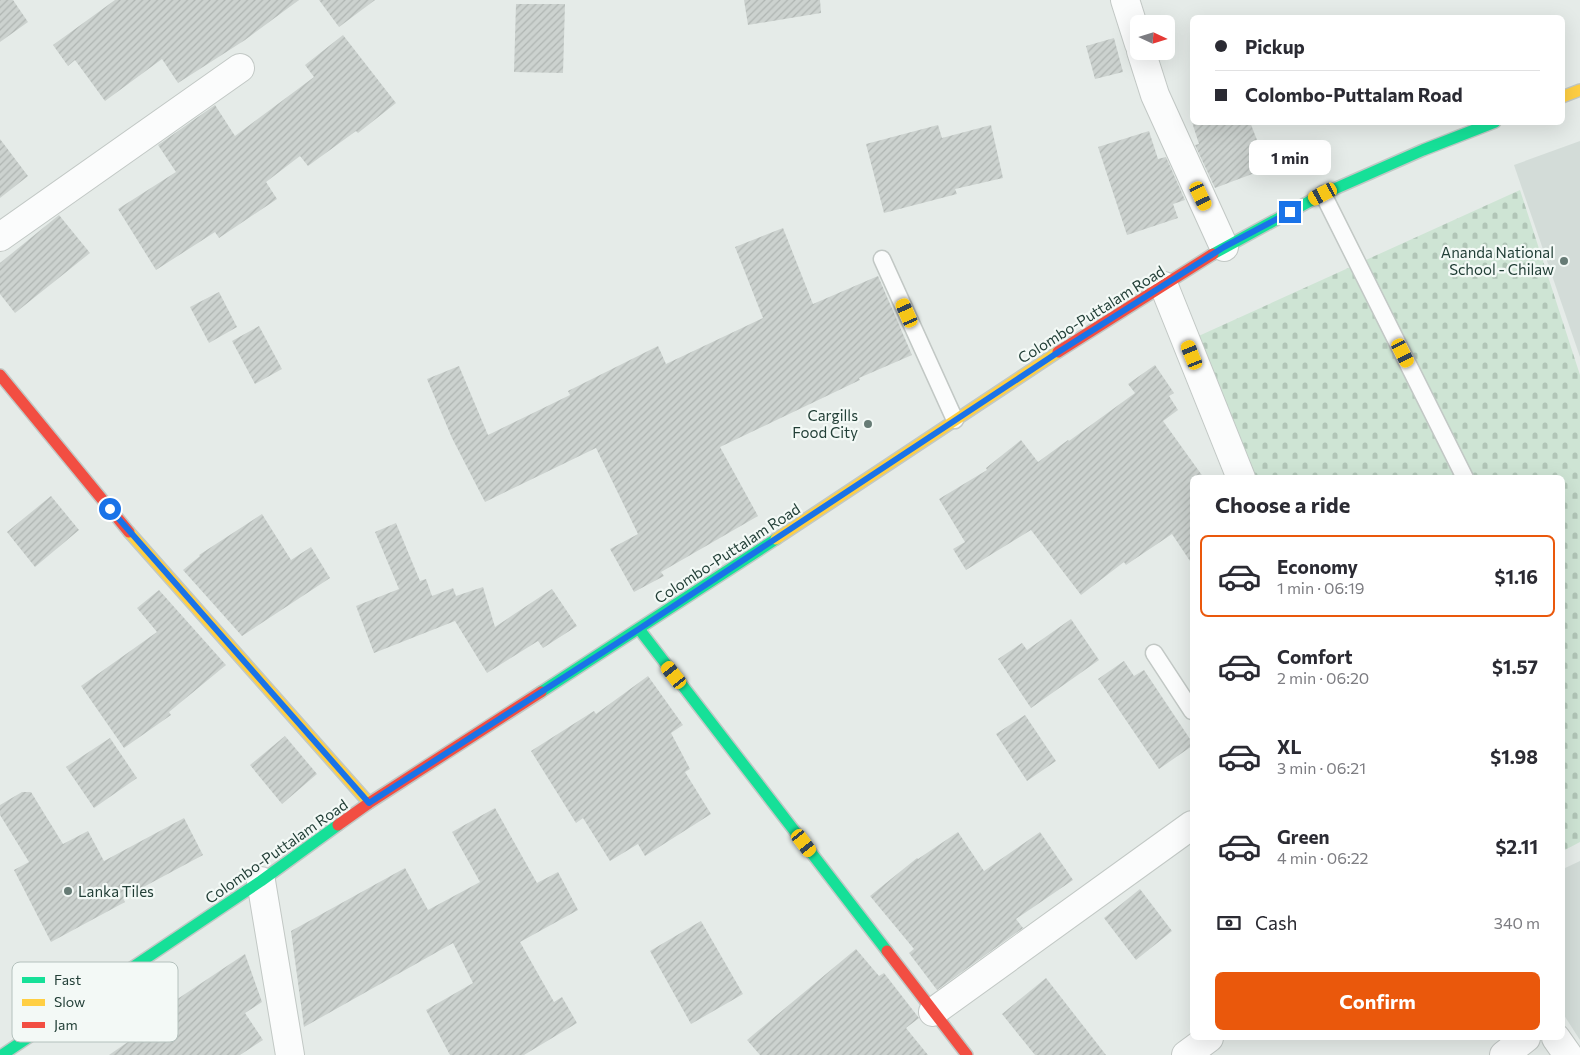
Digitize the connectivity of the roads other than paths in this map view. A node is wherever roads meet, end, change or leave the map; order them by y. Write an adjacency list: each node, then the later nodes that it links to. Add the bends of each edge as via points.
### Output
1 (1125, 0): 2 (street)
2 (1130, 16)
3 (1144, 60): 10 (street, via 1155,95)
4 (240, 68): 9 (street)
5 (1580, 90): 6 (main road)
6 (1565, 95)
7 (1487, 125): 8 (main road, Colombo-Puttalam Road)
8 (1323, 194): 10 (main road, Colombo-Puttalam Road); 16 (lane)
9 (0, 237)
10 (1224, 247): 12 (main road, Colombo-Puttalam Road)
11 (882, 259): 14 (lane)
12 (1164, 286): 14 (main road, Colombo-Puttalam Road); 15 (street)
13 (0, 375): 20 (main road, via 135,539)
14 (955, 420): 17 (main road, Colombo-Puttalam Road)
15 (1241, 475)
16 (1464, 475)
17 (639, 629): 20 (main road, Colombo-Puttalam Road); 24 (main road)
18 (1154, 653): 19 (lane)
19 (1190, 708)
20 (369, 803): 22 (main road, Colombo-Puttalam Road)
21 (1190, 826): 24 (street)
22 (261, 882): 23 (main road, Colombo-Puttalam Road); 30 (street)
23 (141, 962)
24 (933, 1012): 31 (main road)
25 (1206, 1040): 32 (street)
26 (1523, 1040): 33 (street)
27 (1557, 1040): 34 (street)
28 (21, 1042): 29 (main road, Colombo-Puttalam Road)
29 (2, 1055)
30 (290, 1055)
31 (967, 1055)
32 (1186, 1055)
33 (1504, 1055)
34 (1568, 1055)

